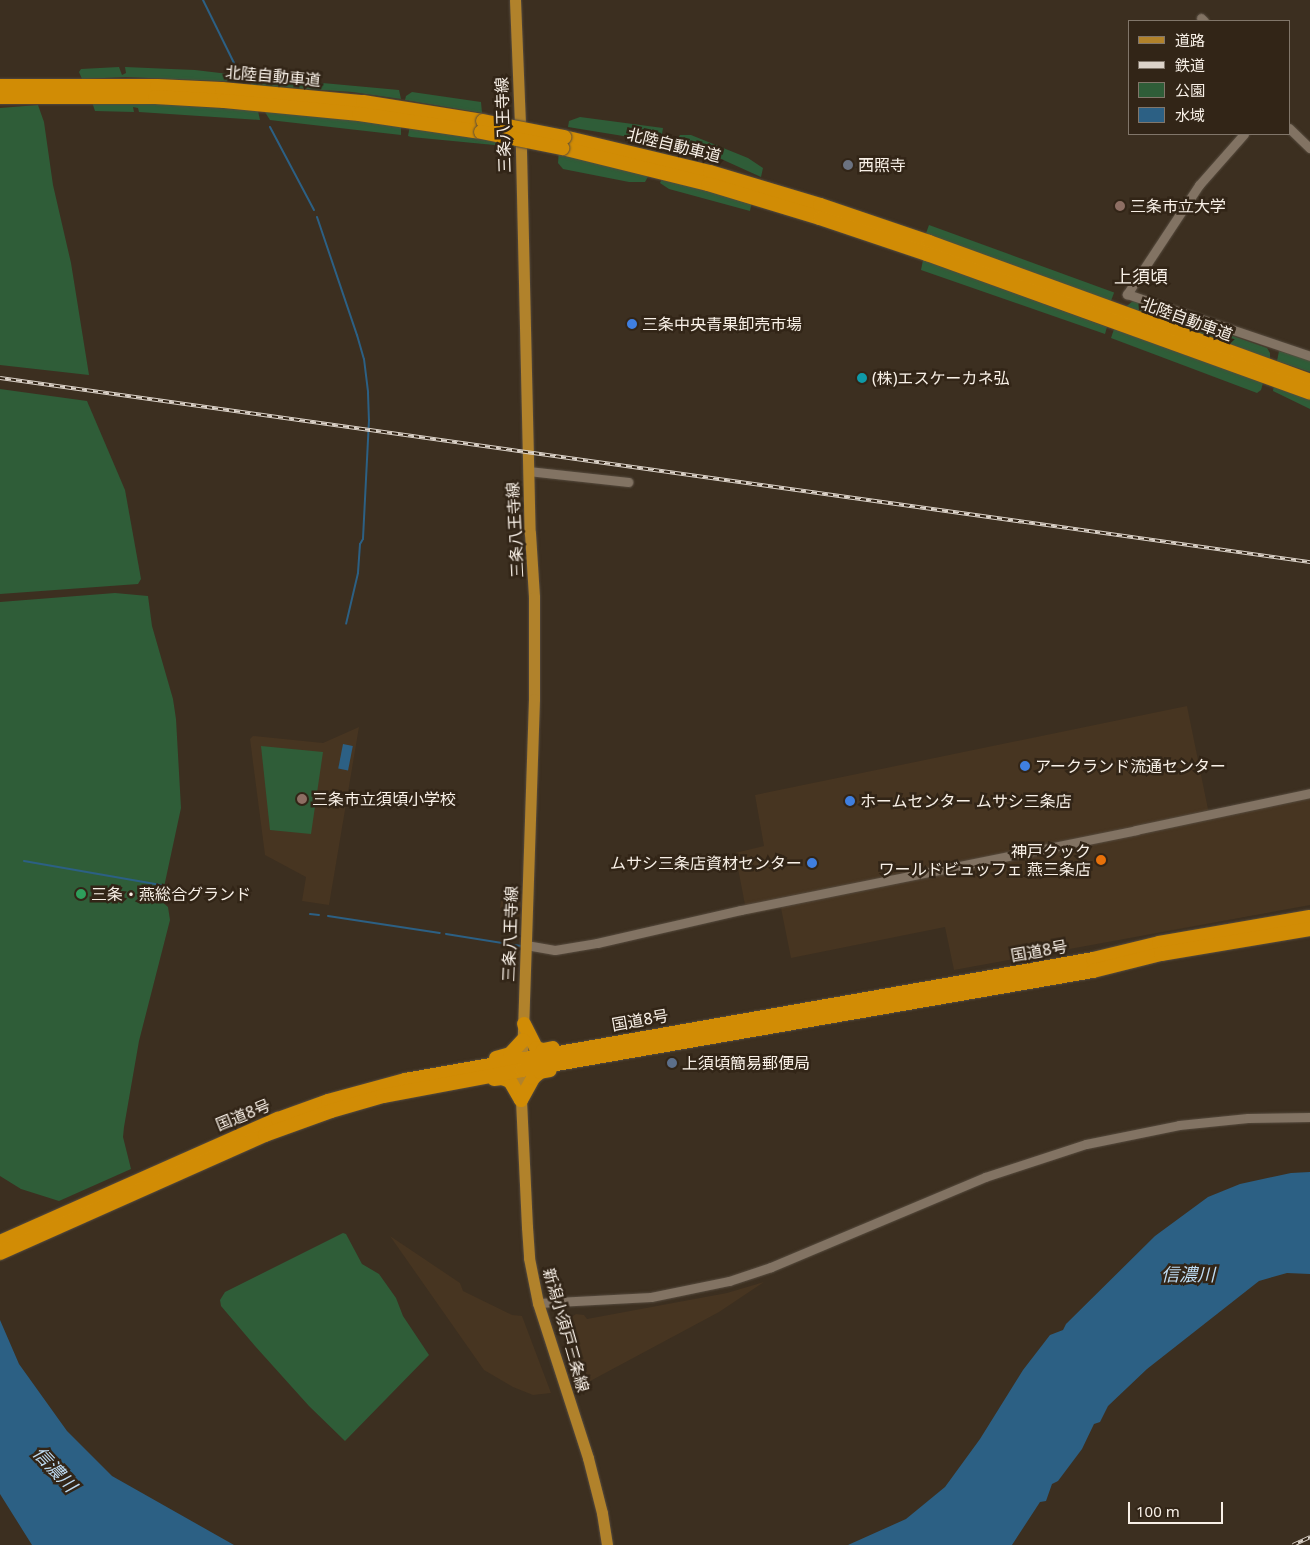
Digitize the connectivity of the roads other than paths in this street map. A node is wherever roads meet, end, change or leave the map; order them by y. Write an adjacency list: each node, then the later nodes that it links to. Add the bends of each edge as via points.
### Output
1 (515, 0): 12 (main road, 三条八王寺線, via 522,152)
2 (0, 86): 3 (highway, 北陸自動車道)
3 (55, 91): 4 (highway, 北陸自動車道); 8 (highway, 北陸自動車道, bridge, via 157,86 296,95 415,110 563,143 668,161)
4 (0, 97)
5 (1290, 129): 7 (street)
6 (1243, 135): 9 (street, via 1199,186 1127,294)
7 (1310, 148)
8 (928, 248): 10 (highway, 北陸自動車道); 11 (highway, 北陸自動車道)
9 (1310, 356)
10 (1310, 381)
11 (1310, 393)
12 (528, 470): 13 (street); 17 (main road, 三条八王寺線, via 534,683)
13 (628, 482)
14 (1310, 793): 17 (street, via 596,943 555,950)
15 (1310, 917): 20 (highway, 国道8号, via 1159,943 1093,959)
16 (1310, 929): 21 (highway, 国道8号, via 1161,954 1083,973)
17 (526, 945): 18 (main road, 三条八王寺線)
18 (524, 1024): 19 (main road, 三条八王寺線); 20 (highway, via 538,1050 570,1045)
19 (523, 1040): 22 (main road, 三条八王寺線); 23 (highway, via 510,1054 478,1061)
20 (591, 1047): 22 (highway, 国道8号)
21 (579, 1060): 22 (highway, 国道8号); 25 (highway, via 569,1066 540,1072 529,1083)
22 (522, 1064): 23 (highway, 国道8号); 24 (highway, 国道8号); 25 (main road, 新潟小須戸三条線)
23 (471, 1068): 27 (highway, 国道8号, via 405,1080)
24 (458, 1081): 25 (highway, via 468,1084 505,1078); 27 (highway, 国道8号)
25 (522, 1100): 30 (main road, 新潟小須戸三条線, via 529,1258)
26 (1310, 1117): 30 (street, via 1248,1118 1179,1125 1086,1144 985,1177 771,1267 728,1281 651,1296)
27 (294, 1119): 28 (highway, 国道8号, via 236,1136); 29 (highway, 国道8号)
28 (0, 1242)
29 (0, 1253)
30 (538, 1303): 31 (main road, 新潟小須戸三条線, via 588,1458)
31 (607, 1545)

